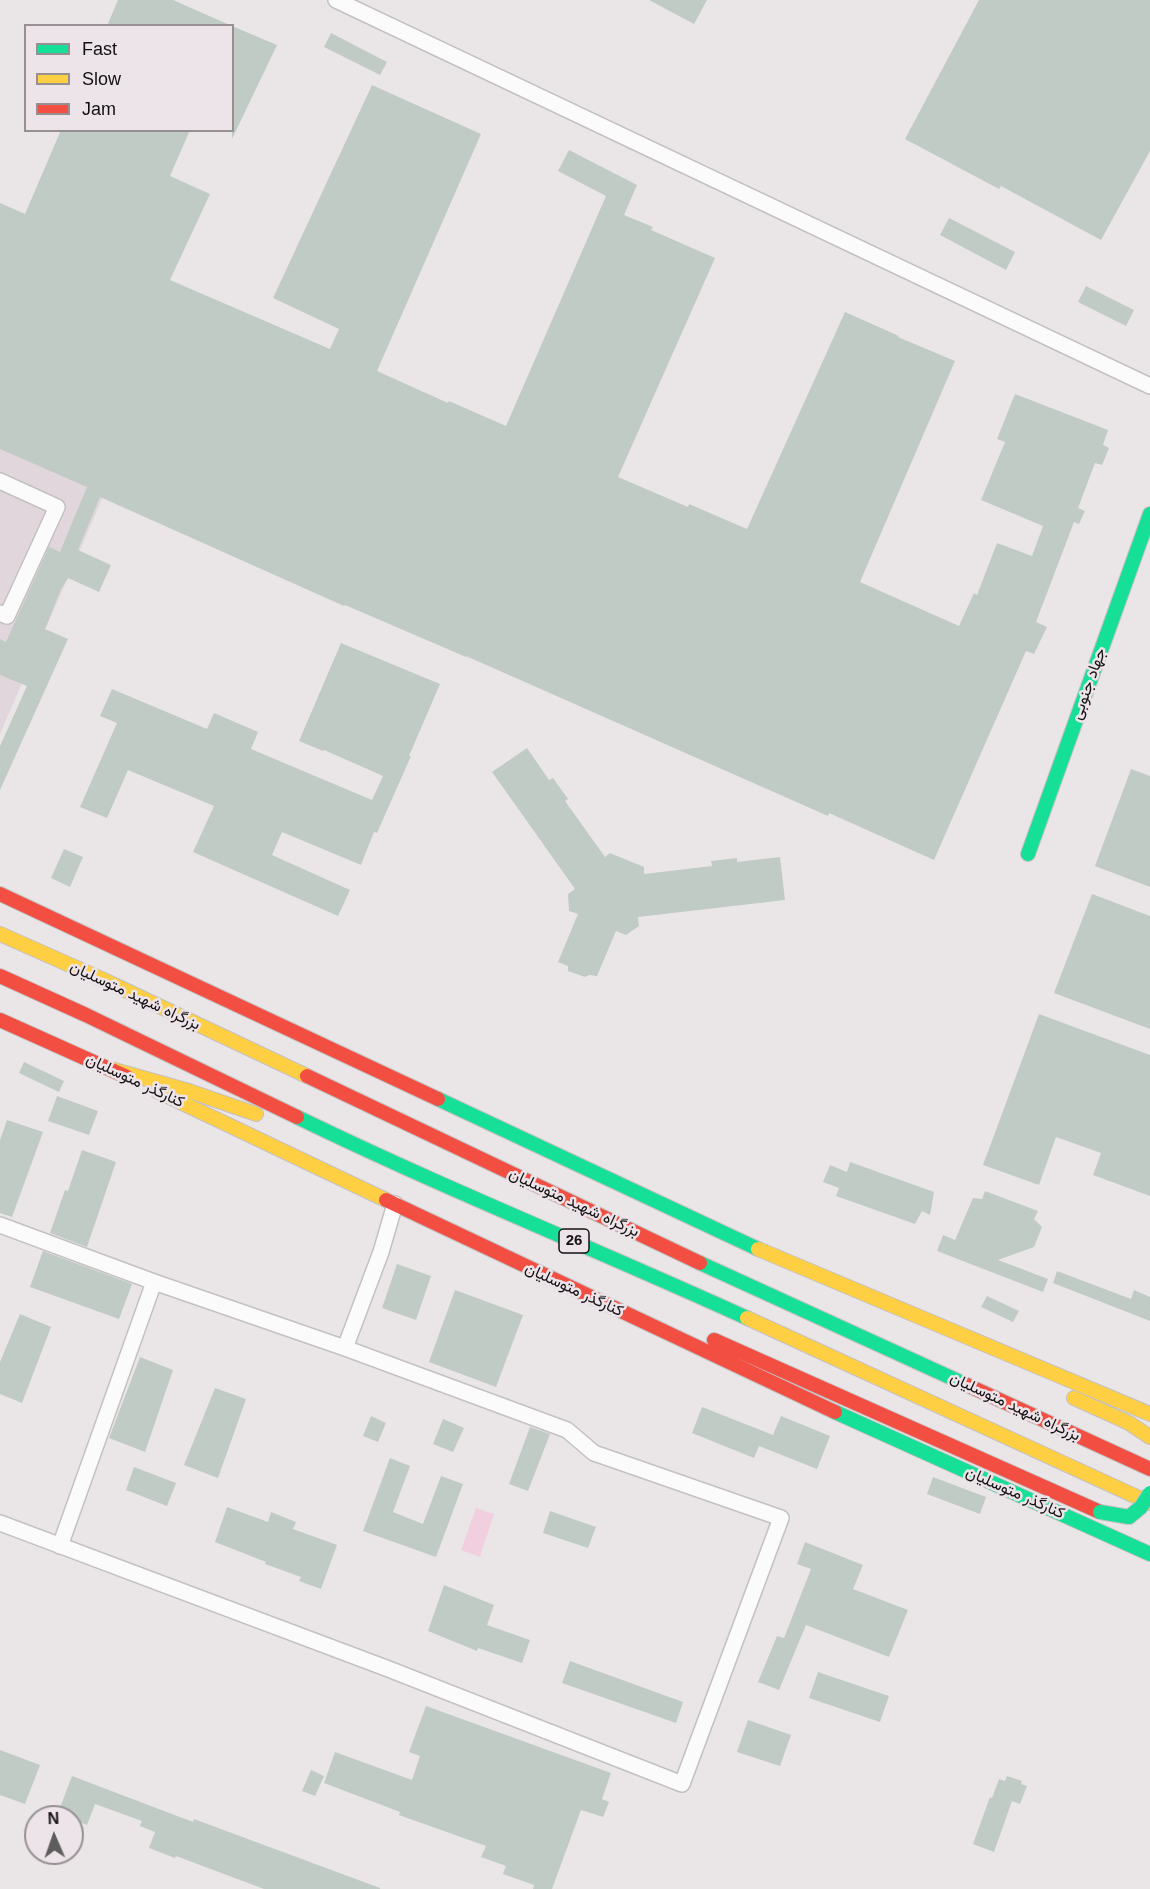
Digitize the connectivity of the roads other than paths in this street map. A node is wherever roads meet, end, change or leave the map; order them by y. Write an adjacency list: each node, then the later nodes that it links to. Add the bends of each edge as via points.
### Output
1 (336, 0): 2 (street)
2 (1150, 386)
3 (0, 481): 5 (street, via 57,507 7,616)
4 (1150, 514): 6 (main road, جهاد جنوبی)
5 (0, 613)
6 (1028, 854)
7 (0, 894): 17 (main road)
8 (0, 921): 11 (main road)
9 (0, 934): 11 (main road, بزرگراه شهید متوسلیان)
10 (0, 976): 14 (main road, بزرگراه شهید متوسلیان / 26)
11 (106, 981): 25 (main road, بزرگراه شهید متوسلیان, via 715,1270)
12 (0, 1020): 13 (main road, کنارگذر متوسلیان)
13 (111, 1069): 14 (main road); 15 (main road, کنارگذر متوسلیان)
14 (366, 1151): 27 (main road, بزرگراه شهید متوسلیان / 26, via 664,1280)
15 (395, 1204): 18 (main road, کنارگذر متوسلیان); 20 (street)
16 (0, 1225): 19 (street)
17 (764, 1251): 21 (main road); 23 (main road)
18 (536, 1272): 26 (main road, bridge, via 621,1299 1100,1512 1130,1516); 30 (main road, کنارگذر متوسلیان, via 777,1386)
19 (154, 1282): 20 (street); 29 (street)
20 (345, 1348): 29 (street, via 567,1430 594,1453 781,1518 682,1784)
21 (1032, 1379)
22 (1064, 1394): 24 (main road, via 1129,1423)
23 (1150, 1414)
24 (1150, 1437)
25 (1150, 1469)
26 (1150, 1492)
27 (1150, 1503)
28 (0, 1523): 29 (street)
29 (60, 1546)
30 (1150, 1554)

